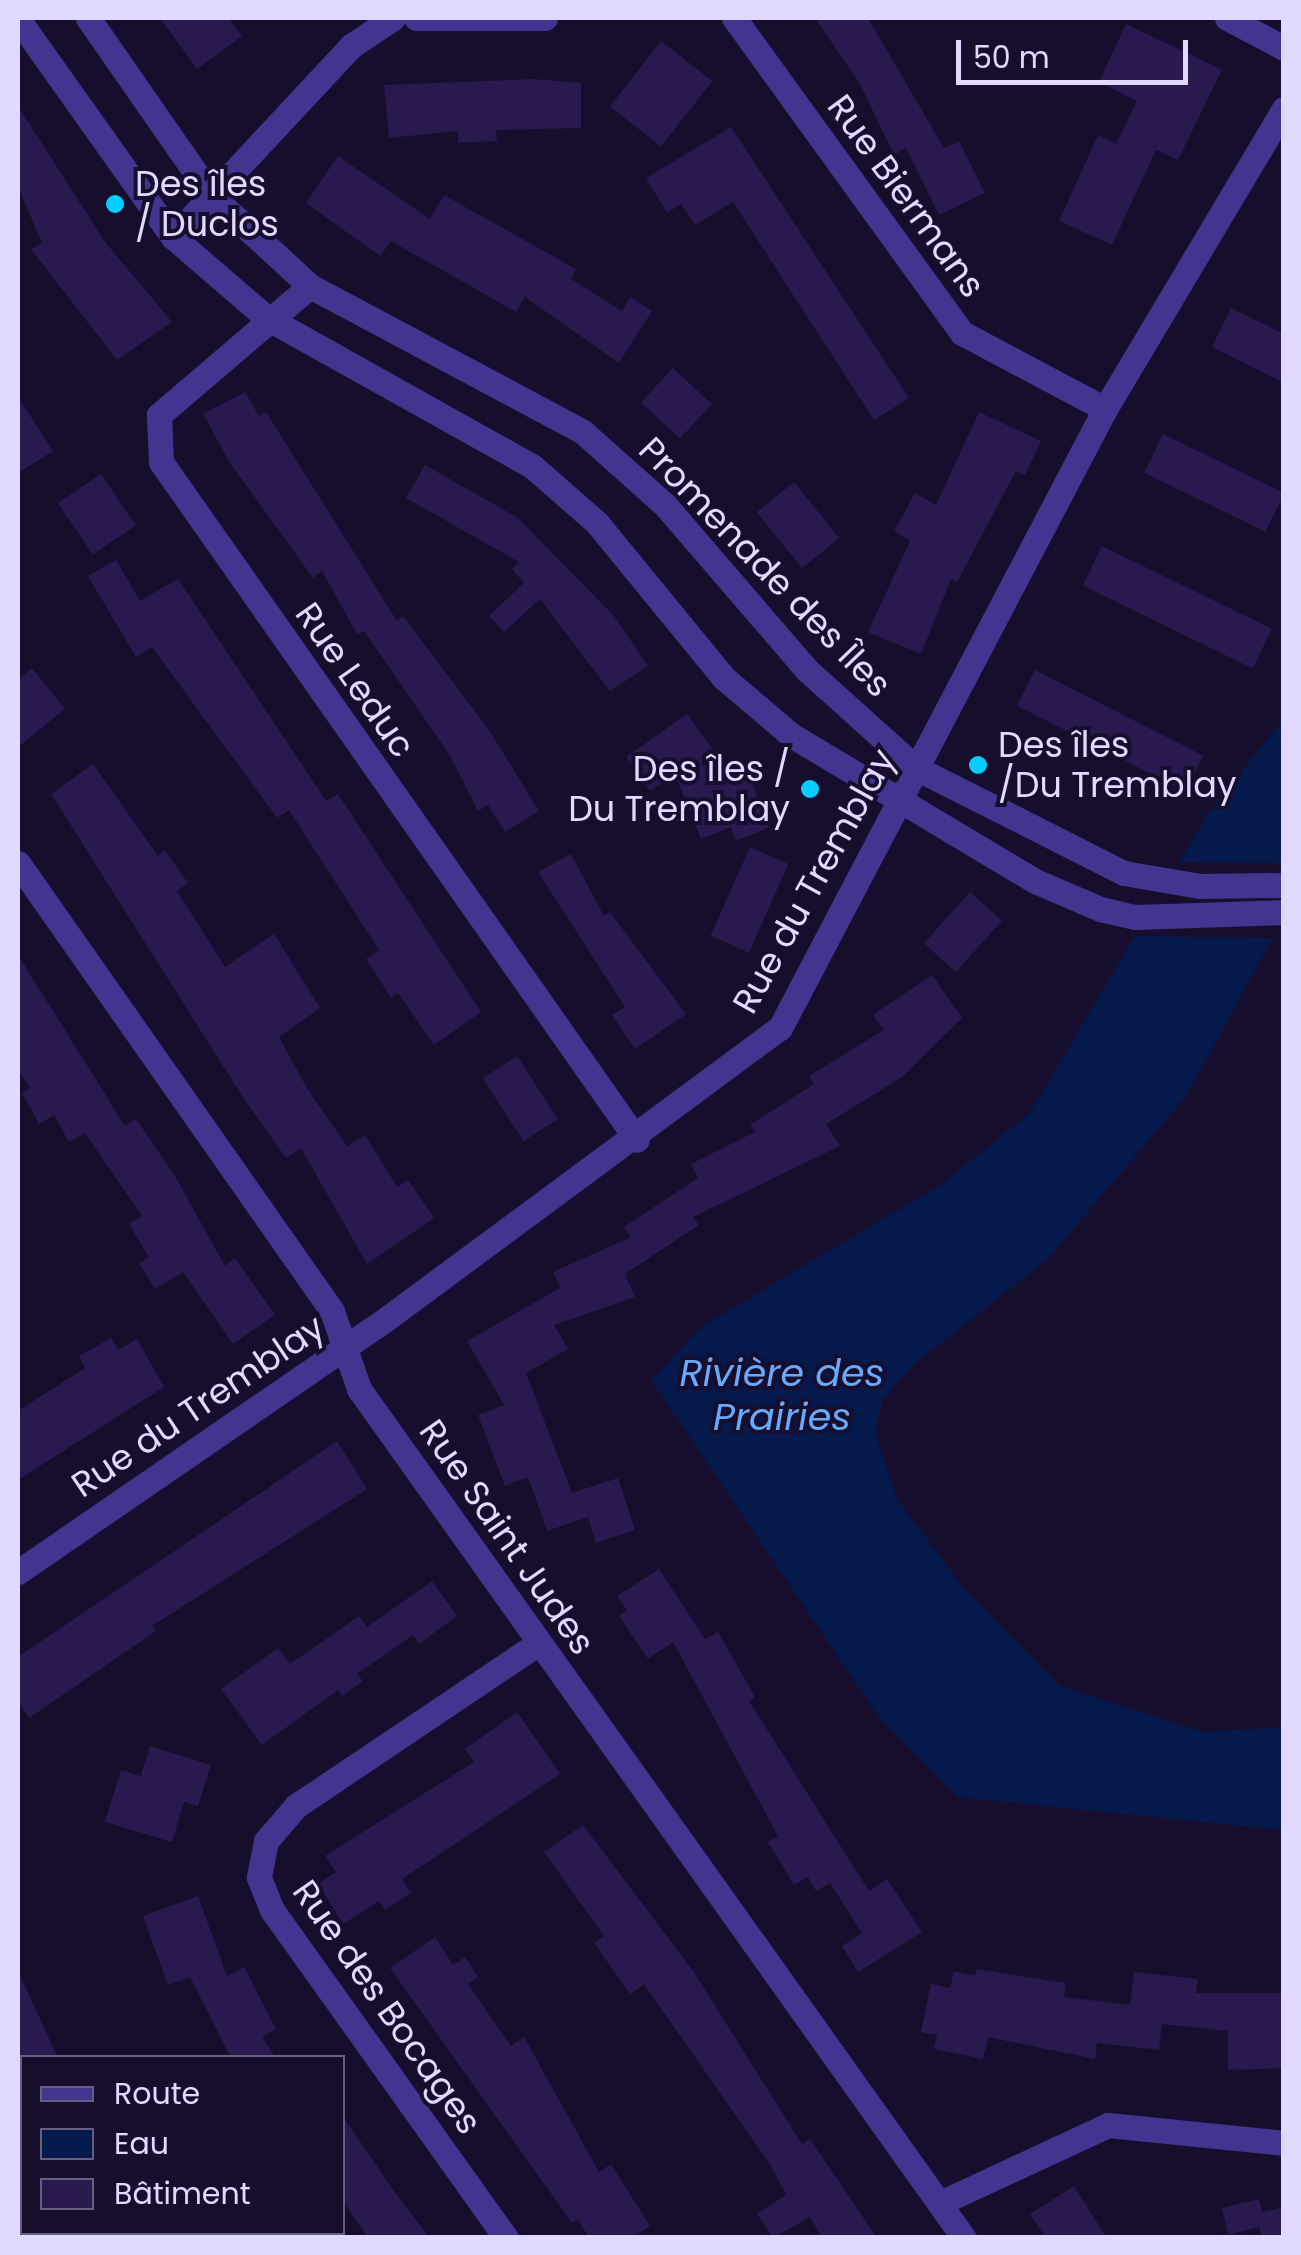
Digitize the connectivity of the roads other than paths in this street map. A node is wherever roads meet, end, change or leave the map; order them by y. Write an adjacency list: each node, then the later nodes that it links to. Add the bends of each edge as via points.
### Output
1 (88, 18): 10 (street, Promenade des Îles)
2 (393, 18): 10 (street, via 351,46)
3 (416, 18): 4 (street)
4 (545, 18)
5 (734, 18): 14 (street, Rue Biermans, via 962,333)
6 (1227, 18): 8 (street)
7 (18, 20): 11 (street)
8 (1284, 48)
9 (1284, 109): 14 (street, Rue du Tremblay)
10 (211, 196): 11 (street); 12 (street, Promenade des Îles)
11 (173, 237): 13 (street)
12 (310, 286): 13 (street, Rue Leduc); 15 (street, Promenade des Îles, via 583,432 666,505 808,670)
13 (267, 318): 16 (street, via 532,466 597,523 724,678 792,735); 20 (street, Rue Leduc, via 159,416 161,462)
14 (1105, 409): 15 (street, Rue du Tremblay)
15 (916, 768): 16 (street, Rue du Tremblay); 18 (street, Promenade des Îles, via 1084,856 1154,882)
16 (899, 802): 19 (street, via 1035,881 1134,917); 20 (street, Rue du Tremblay, via 780,1028)
17 (18, 863): 21 (street, Rue Saint Judes, via 332,1311)
18 (1284, 885)
19 (1284, 912)
20 (637, 1140): 21 (street, Rue du Tremblay)
21 (344, 1348): 22 (street, Rue du Tremblay); 23 (street, Rue Saint Judes, via 359,1389)
22 (18, 1572)
23 (539, 1642): 25 (street, Rue Saint Judes); 26 (street, Rue des Bocages, via 296,1806 266,1841 259,1877 272,1910)
24 (1284, 2144): 25 (street, via 1108,2124)
25 (940, 2203): 27 (street, Rue Saint Judes)
26 (506, 2238)
27 (964, 2238)

